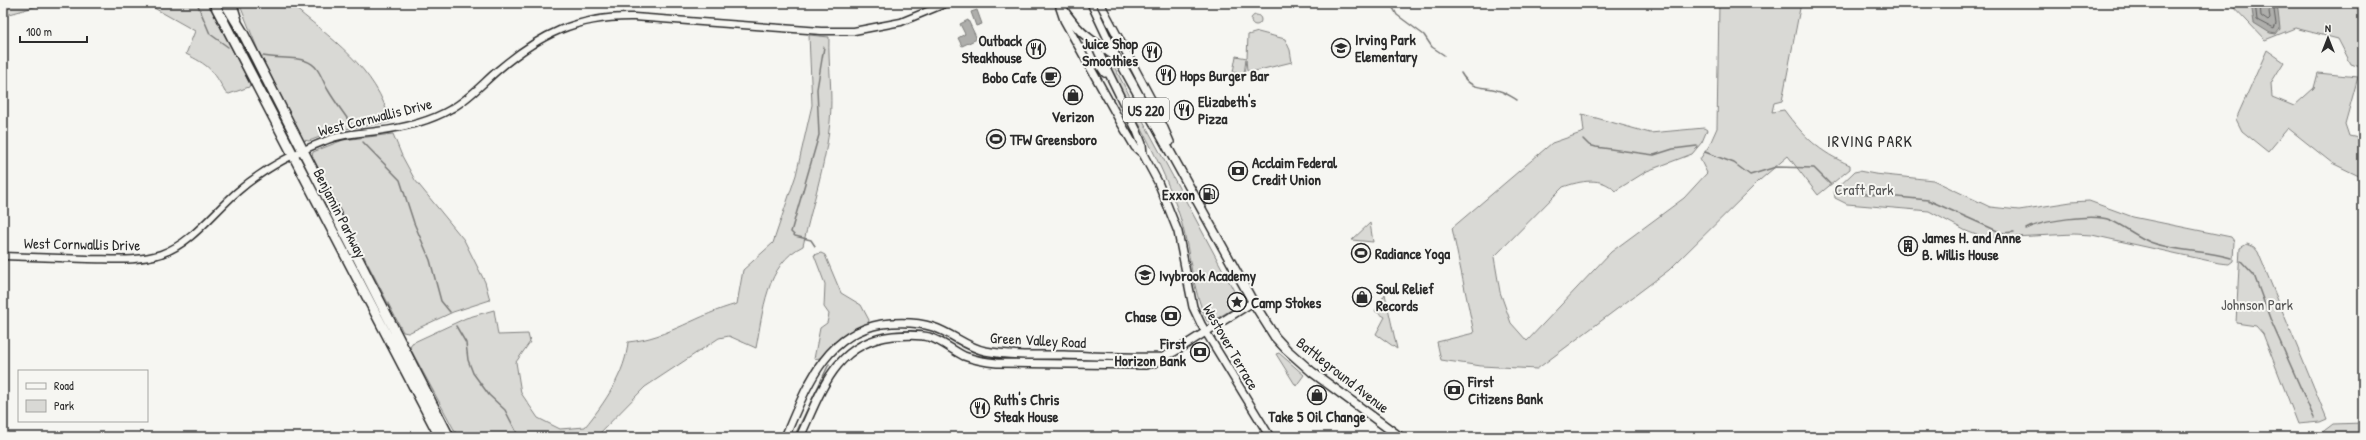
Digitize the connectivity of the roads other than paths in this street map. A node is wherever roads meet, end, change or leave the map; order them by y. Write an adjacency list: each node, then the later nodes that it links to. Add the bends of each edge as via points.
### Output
1 (214, 3): 14 (highway, Benjamin Parkway)
2 (225, 3): 8 (highway)
3 (232, 3): 8 (main road, Benjamin Parkway)
4 (947, 3): 14 (street, West Cornwallis Drive, via 901,22 854,31 821,31 634,17 606,17 578,22 555,30 531,44 495,72 465,101 449,111 403,127 336,137)
5 (1059, 3): 9 (main road, via 1071,20); 11 (main road, Westover Terrace, via 1064,20)
6 (1091, 3): 10 (main road)
7 (1100, 3): 13 (main road, via 1152,101)
8 (242, 31): 14 (highway, Benjamin Parkway)
9 (1093, 41): 10 (main road); 12 (main road, Westover Terrace)
10 (1115, 54): 13 (main road, Battleground Avenue, via 1125,62); 16 (main road, Battleground Avenue / US 220)
11 (1089, 65): 12 (main road, via 1099,64); 15 (main road, Westover Terrace, via 1135,147)
12 (1118, 91): 15 (main road, Westover Terrace, via 1137,131)
13 (1170, 142): 16 (main road, Battleground Avenue / US 220)
14 (298, 154): 17 (street, West Cornwallis Drive, via 251,180 188,239 162,254 134,260); 21 (highway, Benjamin Parkway); 22 (highway, Benjamin Parkway)
15 (1143, 154): 19 (main road, Westover Terrace, via 1171,213 1179,238 1188,292)
16 (1178, 164): 18 (main road, Battleground Avenue / US 220)
17 (3, 256)
18 (1253, 302): 19 (main road, Green Valley Road); 26 (main road, Battleground Avenue / US 220, via 1275,337 1286,349 1312,372)
19 (1206, 332): 20 (main road, Green Valley Road); 25 (main road, Westover Terrace)
20 (1163, 357): 23 (main road, Green Valley Road, via 984,351 933,327 896,322 871,326 851,335 824,358 812,377); 24 (main road, Green Valley Road, via 1145,365 997,363 976,360 929,337 912,335 879,338 860,346 839,362 826,382)
21 (440, 437)
22 (449, 437)
23 (785, 437)
24 (800, 437)
25 (1270, 437)
26 (1400, 437)

